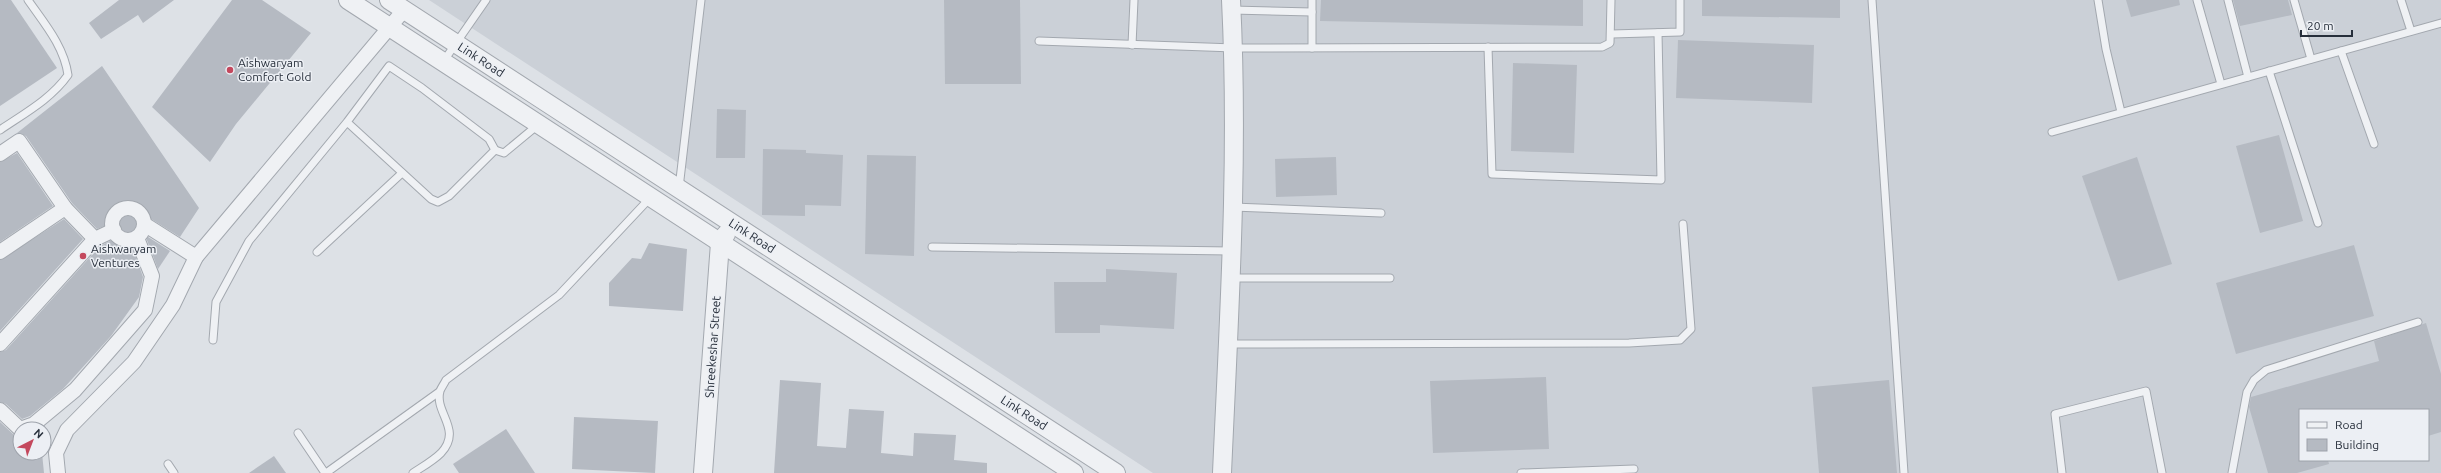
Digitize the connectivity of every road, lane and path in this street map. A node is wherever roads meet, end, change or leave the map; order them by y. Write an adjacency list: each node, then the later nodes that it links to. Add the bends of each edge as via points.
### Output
1 (28, 0): 39 (lane, via 59,46 66,59 68,74 58,89 43,102)
2 (348, 0): 20 (street, Link Road)
3 (389, 0): 17 (street, Link Road)
4 (486, 0): 25 (lane)
5 (701, 0): 45 (lane)
6 (1134, 0): 26 (lane)
7 (1312, 0): 18 (lane)
8 (1611, 0): 23 (lane)
9 (1680, 0): 22 (lane, via 1680,32)
10 (1872, 0): 83 (lane)
11 (2098, 0): 36 (lane)
12 (2197, 0): 35 (lane)
13 (2228, 0): 34 (lane)
14 (2294, 0): 31 (lane)
15 (2401, 0): 21 (lane)
16 (1231, 5): 18 (lane); 28 (street)
17 (404, 10): 20 (street); 25 (street, Link Road)
18 (1312, 12): 29 (lane)
19 (2441, 23): 21 (lane)
20 (389, 27): 32 (street, Link Road); 62 (street)
21 (2411, 31): 30 (lane)
22 (1658, 33): 23 (lane); 27 (lane, via 1661,180 1492,174)
23 (1612, 34): 27 (lane, via 1610,43 1602,47)
24 (1039, 42): 26 (lane)
25 (456, 43): 32 (lane); 45 (street, Link Road)
26 (1132, 44): 28 (lane)
27 (1488, 47): 29 (lane)
28 (1234, 48): 29 (lane); 47 (street)
29 (1312, 48)
30 (2341, 51): 31 (lane); 41 (lane)
31 (2311, 59): 33 (lane)
32 (443, 62): 38 (street, Link Road)
33 (2269, 71): 34 (lane); 51 (lane)
34 (2248, 77): 35 (lane)
35 (2221, 84): 36 (lane)
36 (2121, 112): 40 (lane)
37 (347, 122): 42 (lane, via 389,66 490,139); 44 (lane); 66 (lane, via 249,242 216,302)
38 (539, 124): 42 (lane, via 504,153); 46 (street, Link Road)
39 (0, 130)
40 (2052, 132)
41 (2374, 144)
42 (495, 150): 44 (lane, via 438,202)
43 (0, 154): 48 (street, via 19,141)
44 (402, 173): 61 (lane)
45 (679, 188): 50 (street, Link Road)
46 (651, 198): 57 (street, Link Road); 69 (lane, via 559,295 457,370 446,380)
47 (1232, 207): 49 (lane); 59 (street)
48 (65, 208): 56 (street); 60 (street)
49 (1381, 213)
50 (732, 223): 57 (street, Shreekeshar Street); 80 (street, Link Road)
51 (2318, 223)
52 (144, 224): 54 (street, via 141,214 128,208 115,216 112,225); 55 (street); 62 (street)
53 (1683, 224): 68 (lane, via 1691,329 1680,340 1629,343)
54 (114, 230): 55 (street, via 116,235 126,240); 56 (street)
55 (137, 238): 70 (street, via 152,276 145,310 75,390 34,424 20,429)
56 (94, 239): 67 (street)
57 (720, 242): 78 (street, Shreekeshar Street); 79 (street, Link Road)
58 (932, 246): 59 (lane)
59 (1231, 251): 63 (street)
60 (0, 252)
61 (317, 252)
62 (196, 257): 74 (street, via 173,305 134,362 67,430 56,453)
63 (1229, 278): 64 (lane); 68 (street)
64 (1390, 278)
65 (2418, 322): 86 (lane, via 2266,370 2254,380 2247,392)
66 (213, 340)
67 (0, 344)
68 (1228, 344): 81 (street)
69 (440, 392): 76 (lane); 77 (lane, via 441,405 450,426 448,439 441,453)
70 (0, 410)
71 (298, 433): 76 (lane)
72 (168, 464): 75 (lane)
73 (1634, 469): 82 (lane)
74 (58, 473)
75 (174, 473)
76 (326, 473)
77 (413, 473)
78 (703, 473)
79 (1074, 473)
80 (1116, 473)
81 (1222, 473)
82 (1521, 473)
83 (1904, 473)
84 (2062, 473): 85 (lane, via 2055,414 2146,391)
85 (2162, 473)
86 (2232, 473)

